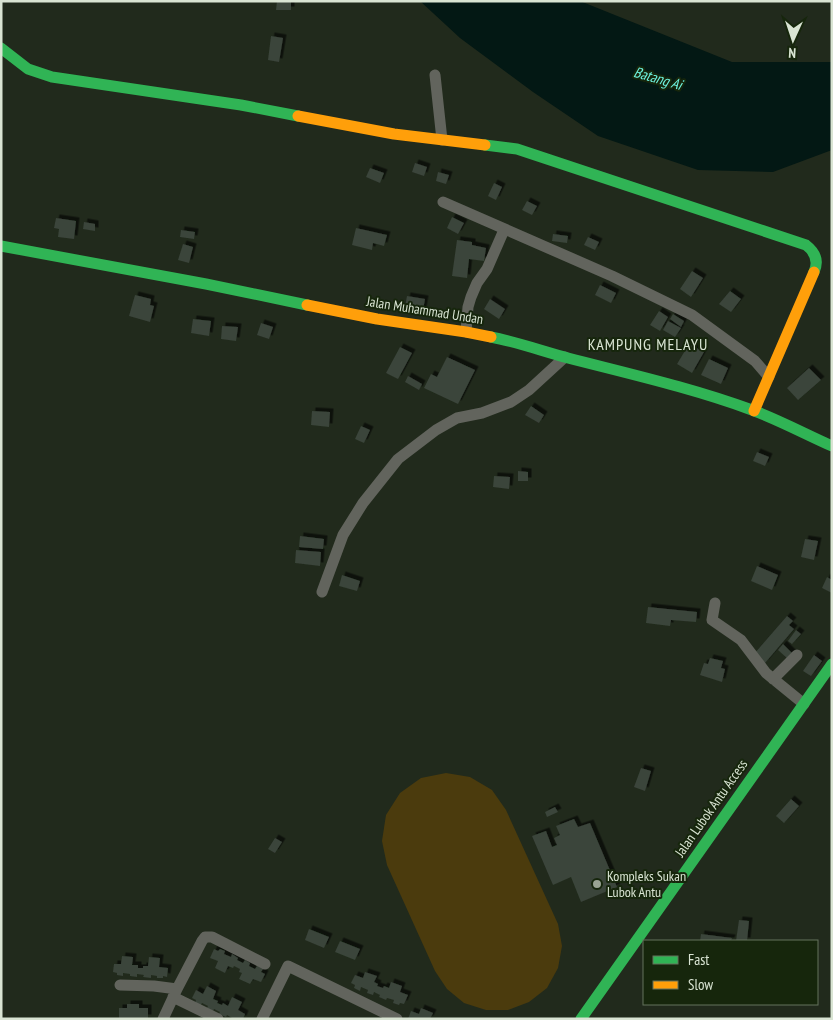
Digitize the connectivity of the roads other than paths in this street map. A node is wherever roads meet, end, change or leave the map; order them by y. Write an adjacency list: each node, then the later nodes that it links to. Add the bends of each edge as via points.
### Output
1 (1, 48): 3 (street, via 28,69 52,77)
2 (435, 75): 3 (street)
3 (442, 140): 9 (street, via 517,148 812,249 816,268)
4 (443, 202): 5 (street)
5 (504, 230): 7 (street, via 471,297); 9 (street, via 612,276 692,315 754,361)
6 (1, 246): 7 (street, Jalan Muhammad Undan)
7 (466, 332): 8 (street, Jalan Muhammad Undan)
8 (565, 357): 10 (street, Jalan Muhammad Undan, via 667,383); 12 (street, via 511,402 457,418 398,459 363,503 343,536)
9 (769, 377): 10 (street)
10 (754, 411): 11 (street, Jalan Muhammad Undan)
11 (832, 446)
12 (322, 592)
13 (715, 603): 16 (street, via 712,620 741,640)
14 (797, 655): 16 (street)
15 (832, 664): 17 (street, Jalan Lubok Antu Access)
16 (774, 679): 17 (street)
17 (804, 704): 25 (street, Jalan Lubok Antu Access)
18 (265, 964): 20 (street, via 207,937)
19 (120, 985): 20 (street, via 154,986)
20 (175, 993): 21 (street); 22 (street)
21 (163, 1019)
22 (218, 1019)
23 (262, 1019): 24 (street, via 288,966)
24 (397, 1019)
25 (580, 1019)

